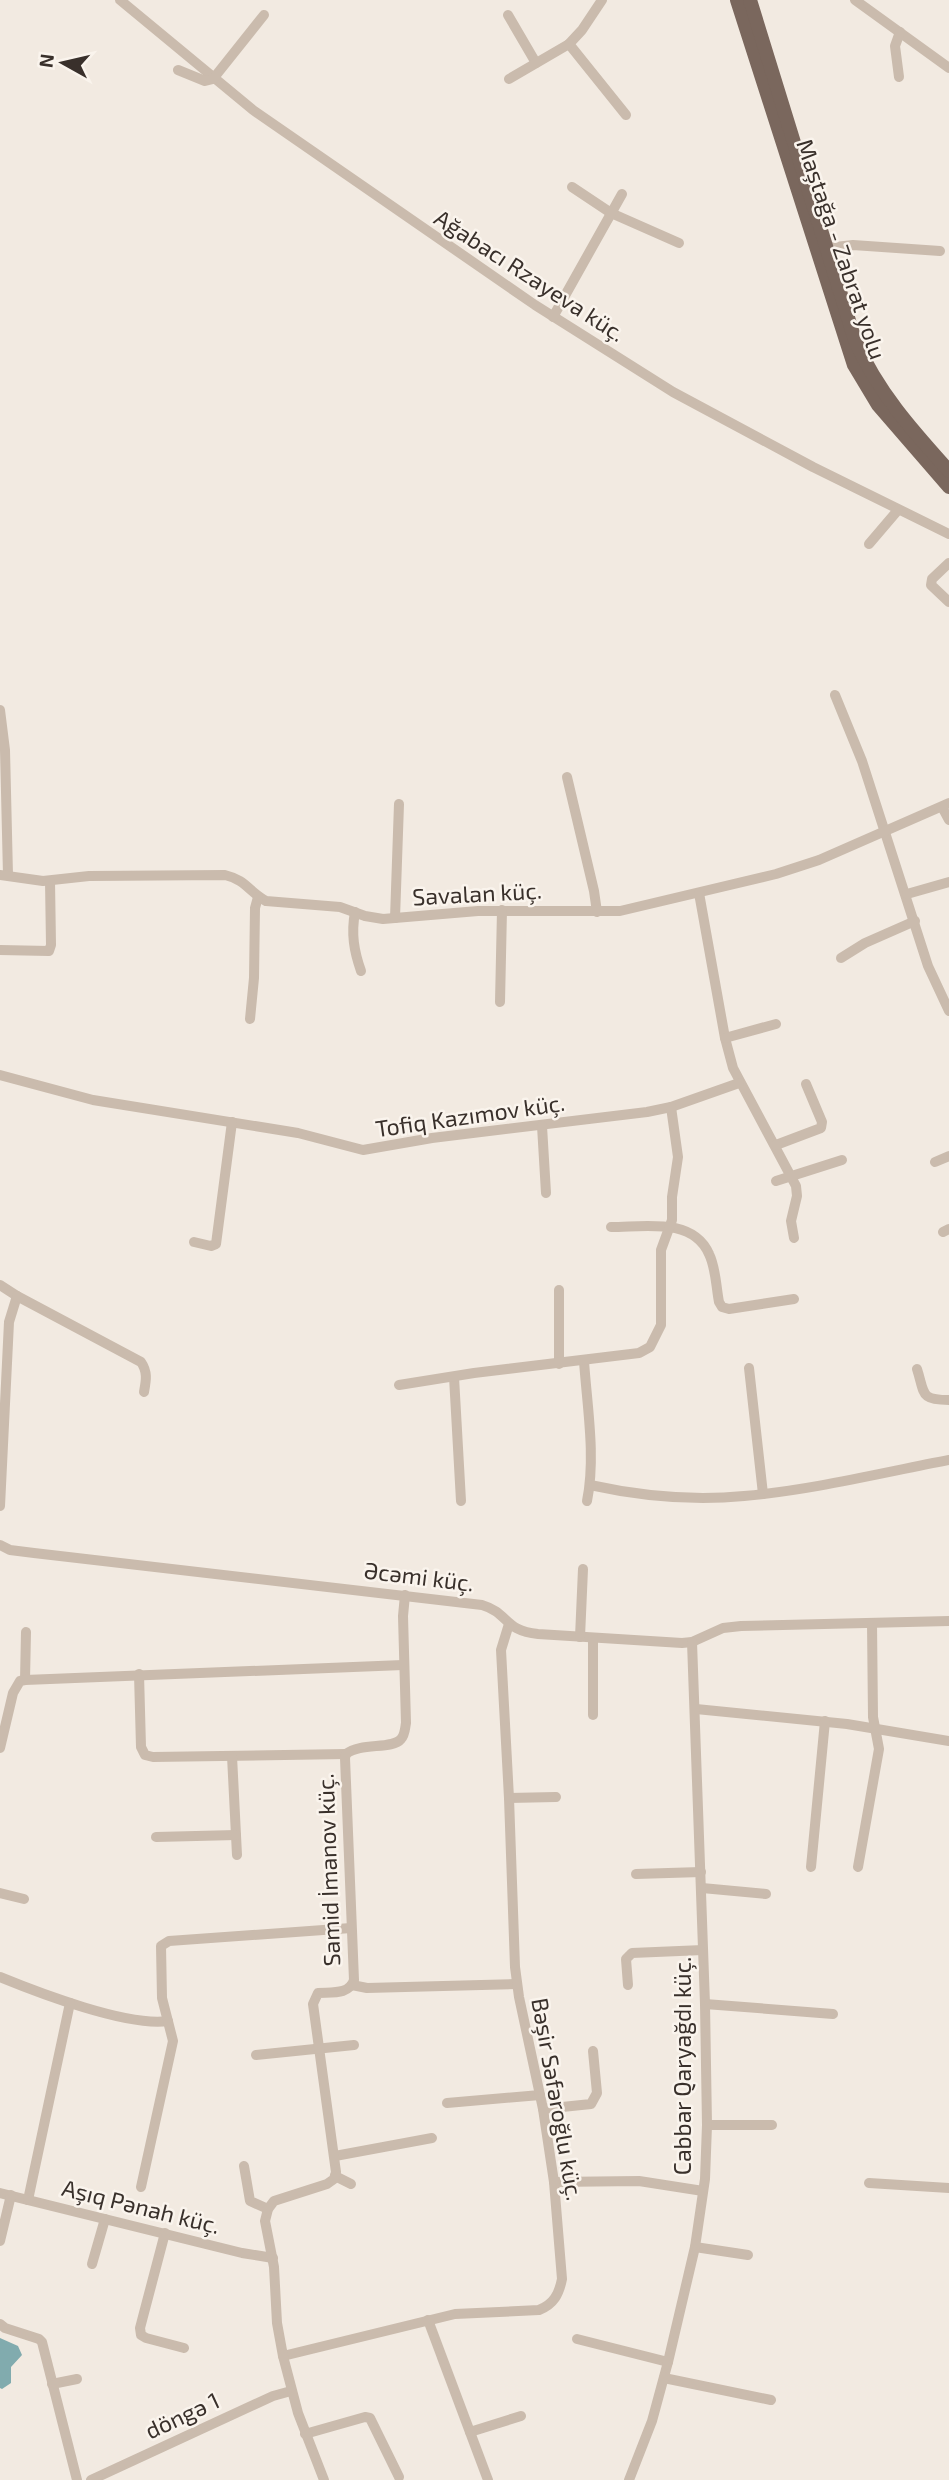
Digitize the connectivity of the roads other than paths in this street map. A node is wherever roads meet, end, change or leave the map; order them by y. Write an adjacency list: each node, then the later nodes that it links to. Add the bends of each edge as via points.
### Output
1 (120, 0): 14 (street, Ağabacı Rzayeva küç.)
2 (602, 0): 9 (street)
3 (737, 0): 25 (main road, Maştağa - Zabrat yolu, via 854,365 884,413)
4 (750, 0): 21 (main road)
5 (855, 0): 8 (street)
6 (264, 15): 14 (street)
7 (508, 15): 10 (street)
8 (900, 32): 11 (street); 13 (street, via 895,46)
9 (569, 44): 10 (street); 16 (street)
10 (536, 63): 15 (street)
11 (949, 68)
12 (178, 70): 14 (street, via 205,81)
13 (899, 77)
14 (213, 79): 23 (street, Ağabacı Rzayeva küç., via 335,169)
15 (509, 79)
16 (626, 115)
17 (572, 187): 19 (street)
18 (622, 194): 19 (street)
19 (611, 213): 20 (street); 23 (street)
20 (679, 243)
21 (827, 248): 22 (street, via 853,245); 24 (main road, via 855,340 874,379)
22 (940, 251)
23 (553, 317): 26 (street, Ağabacı Rzayeva küç., via 673,392)
24 (949, 471)
25 (949, 487)
26 (898, 510): 27 (street, Ağabacı Rzayeva küç.); 28 (street)
27 (949, 534)
28 (869, 544)
29 (949, 563): 30 (street, via 931,585)
30 (949, 602)
31 (835, 695): 37 (street)
32 (0, 710): 38 (street, via 5,751)
33 (567, 777): 46 (street)
34 (399, 804): 47 (street)
35 (946, 805): 36 (street); 37 (street, Savalan küç.)
36 (949, 820)
37 (886, 832): 41 (street, Savalan küç., via 797,867); 42 (street)
38 (4, 875): 39 (street, Savalan küç.)
39 (50, 881): 43 (street, Savalan küç., via 89,876 225,875 247,884); 49 (street, via 49,951)
40 (949, 882): 42 (street)
41 (699, 893): 46 (street, Savalan küç., via 639,908); 56 (street)
42 (906, 894): 48 (street)
43 (258, 897): 45 (street, Savalan küç., via 275,904); 54 (street)
44 (502, 910): 46 (street, Savalan küç.); 47 (street, Savalan küç.); 52 (street)
45 (355, 912): 47 (street, Savalan küç.); 51 (street, via 354,950)
46 (597, 912)
47 (395, 918)
48 (915, 921): 50 (street); 53 (street, via 928,966)
49 (0, 950)
50 (841, 958)
51 (361, 971)
52 (500, 1002)
53 (949, 1011)
54 (250, 1019)
55 (776, 1024): 56 (street)
56 (725, 1038): 58 (street)
57 (0, 1075): 61 (street, Tofiq Kazımov küç., via 93,1100)
58 (739, 1083): 60 (street, Tofiq Kazımov küç.); 63 (street)
59 (806, 1084): 63 (street, via 821,1128)
60 (671, 1107): 62 (street, Tofiq Kazımov küç.); 71 (street, via 678,1157)
61 (232, 1122): 62 (street, Tofiq Kazımov küç., via 363,1150); 73 (street, via 216,1244)
62 (542, 1126): 69 (street)
63 (776, 1145): 67 (street)
64 (949, 1156): 66 (street)
65 (842, 1160): 67 (street)
66 (935, 1162)
67 (791, 1175): 68 (street); 72 (street, via 797,1196 791,1221)
68 (776, 1181)
69 (546, 1193)
70 (611, 1227): 71 (street)
71 (670, 1228): 77 (street, via 683,1228 705,1245 722,1307); 78 (street, via 660,1250 661,1325 656,1338 639,1353)
72 (794, 1238)
73 (194, 1242)
74 (0, 1286): 76 (street)
75 (559, 1290): 79 (street)
76 (17, 1296): 84 (street, via 141,1362 146,1375); 91 (street, via 9,1322)
77 (794, 1299)
78 (584, 1361): 79 (street); 87 (street)
79 (559, 1364): 82 (street)
80 (749, 1368): 88 (street)
81 (917, 1369): 85 (street, via 925,1396)
82 (454, 1377): 83 (street); 89 (street)
83 (399, 1385)
84 (144, 1392)
85 (949, 1400)
86 (949, 1460): 88 (street)
87 (590, 1485): 88 (street, via 665,1497); 90 (street)
88 (763, 1494)
89 (461, 1501)
90 (587, 1501)
91 (0, 1506)
92 (0, 1545): 94 (street, Əcəmi küç., via 34,1553)
93 (583, 1569): 99 (street)
94 (405, 1595): 97 (street, Əcəmi küç., via 486,1606); 102 (street, Samid İmanov küç.)
95 (949, 1621): 96 (street, Əcəmi küç.)
96 (872, 1623): 101 (street, Əcəmi küç., via 741,1626); 108 (street)
97 (509, 1624): 99 (street, Əcəmi küç., via 525,1633); 114 (street, Bəşir Səfəroğlu küç., via 501,1650)
98 (26, 1632): 104 (street)
99 (580, 1637): 100 (street, Əcəmi küç.)
100 (593, 1638): 101 (street, Əcəmi küç.); 106 (street)
101 (692, 1642): 105 (street, Cabbar Qaryağdı küç.)
102 (403, 1665): 103 (street); 111 (street, Samid İmanov küç., via 406,1723 401,1740 357,1747)
103 (139, 1674): 104 (street); 112 (street, via 145,1755)
104 (25, 1680): 110 (street, via 13,1693)
105 (696, 1709): 107 (street); 120 (street, Cabbar Qaryağdı küç.)
106 (593, 1715)
107 (825, 1721): 108 (street); 118 (street)
108 (874, 1728): 109 (street); 119 (street, via 879,1749)
109 (949, 1741)
110 (0, 1748)
111 (346, 1754): 112 (street); 126 (street, Samid İmanov küç.)
112 (232, 1756): 115 (street)
113 (556, 1797): 114 (street)
114 (509, 1798): 129 (street, Bəşir Səfəroğlu küç.)
115 (236, 1835): 116 (street); 117 (street)
116 (156, 1837)
117 (237, 1855)
118 (810, 1867)
119 (858, 1867)
120 (701, 1872): 121 (street); 122 (street, Cabbar Qaryağdı küç.)
121 (636, 1874)
122 (702, 1888): 124 (street); 127 (street, Cabbar Qaryağdı küç.)
123 (0, 1893): 125 (street)
124 (766, 1894)
125 (24, 1899)
126 (351, 1928): 130 (street, Samid İmanov küç.); 135 (street, via 164,1943 160,1951 162,1998)
127 (703, 1950): 131 (street, via 632,1953 626,1959); 133 (street, Cabbar Qaryağdı küç.)
128 (0, 1977): 132 (street)
129 (517, 1984): 130 (street, via 367,1989); 140 (street, Bəşir Səfəroğlu küç.)
130 (352, 1985): 137 (street, Samid İmanov küç., via 343,1992 316,1995 313,2010)
131 (628, 1985)
132 (70, 2003): 135 (street, via 149,2023); 156 (street)
133 (705, 2004): 134 (street); 143 (street, Cabbar Qaryağdı küç.)
134 (833, 2014)
135 (168, 2021): 152 (street, via 172,2051)
136 (354, 2045): 137 (street)
137 (320, 2048): 139 (street); 146 (street, Samid İmanov küç.)
138 (593, 2051): 142 (street, via 597,2093 591,2105)
139 (256, 2056)
140 (540, 2095): 141 (street); 142 (street, Bəşir Səfəroğlu küç.)
141 (447, 2103)
142 (543, 2109): 149 (street, Bəşir Səfəroğlu küç.)
143 (707, 2124): 144 (street); 154 (street, Cabbar Qaryağdı küç.)
144 (772, 2125)
145 (432, 2138): 146 (street)
146 (335, 2156): 148 (street, Samid İmanov küç.)
147 (244, 2166): 157 (street, via 250,2201)
148 (335, 2176): 151 (street); 157 (street, via 327,2184 274,2201)
149 (554, 2182): 154 (street, via 639,2181); 165 (street, Bəşir Səfəroğlu küç., via 562,2279 548,2306 528,2312 476,2312)
150 (869, 2183): 153 (street)
151 (351, 2184)
152 (141, 2187)
153 (949, 2188)
154 (703, 2192): 161 (street, Cabbar Qaryağdı küç.)
155 (6, 2194): 156 (street, Aşıq Pənah küç.); 160 (street)
156 (28, 2200): 158 (street, Aşıq Pənah küç.)
157 (268, 2209): 163 (street, via 265,2221)
158 (105, 2219): 159 (street, Aşıq Pənah küç.); 164 (street)
159 (165, 2234): 163 (street, Aşıq Pənah küç.); 168 (street, via 141,2335)
160 (0, 2241)
161 (695, 2247): 162 (street); 170 (street, Cabbar Qaryağdı küç.)
162 (748, 2255)
163 (273, 2258): 169 (street)
164 (92, 2264)
165 (428, 2320): 169 (street, Bəşir Səfəroğlu küç.); 177 (street)
166 (0, 2324): 173 (street, via 39,2339)
167 (578, 2339): 170 (street)
168 (184, 2348)
169 (283, 2357): 174 (street)
170 (668, 2362): 171 (street, Cabbar Qaryağdı küç.)
171 (664, 2378): 175 (street); 184 (street, Cabbar Qaryağdı küç.)
172 (77, 2379): 173 (street)
173 (52, 2384): 180 (street)
174 (291, 2391): 178 (street); 181 (street, döngə 1)
175 (771, 2400)
176 (521, 2416): 177 (street)
177 (470, 2432): 183 (street)
178 (305, 2434): 179 (street, via 370,2418); 182 (street)
179 (399, 2477)
180 (77, 2480)
181 (91, 2480)
182 (324, 2480)
183 (488, 2480)
184 (629, 2480)

